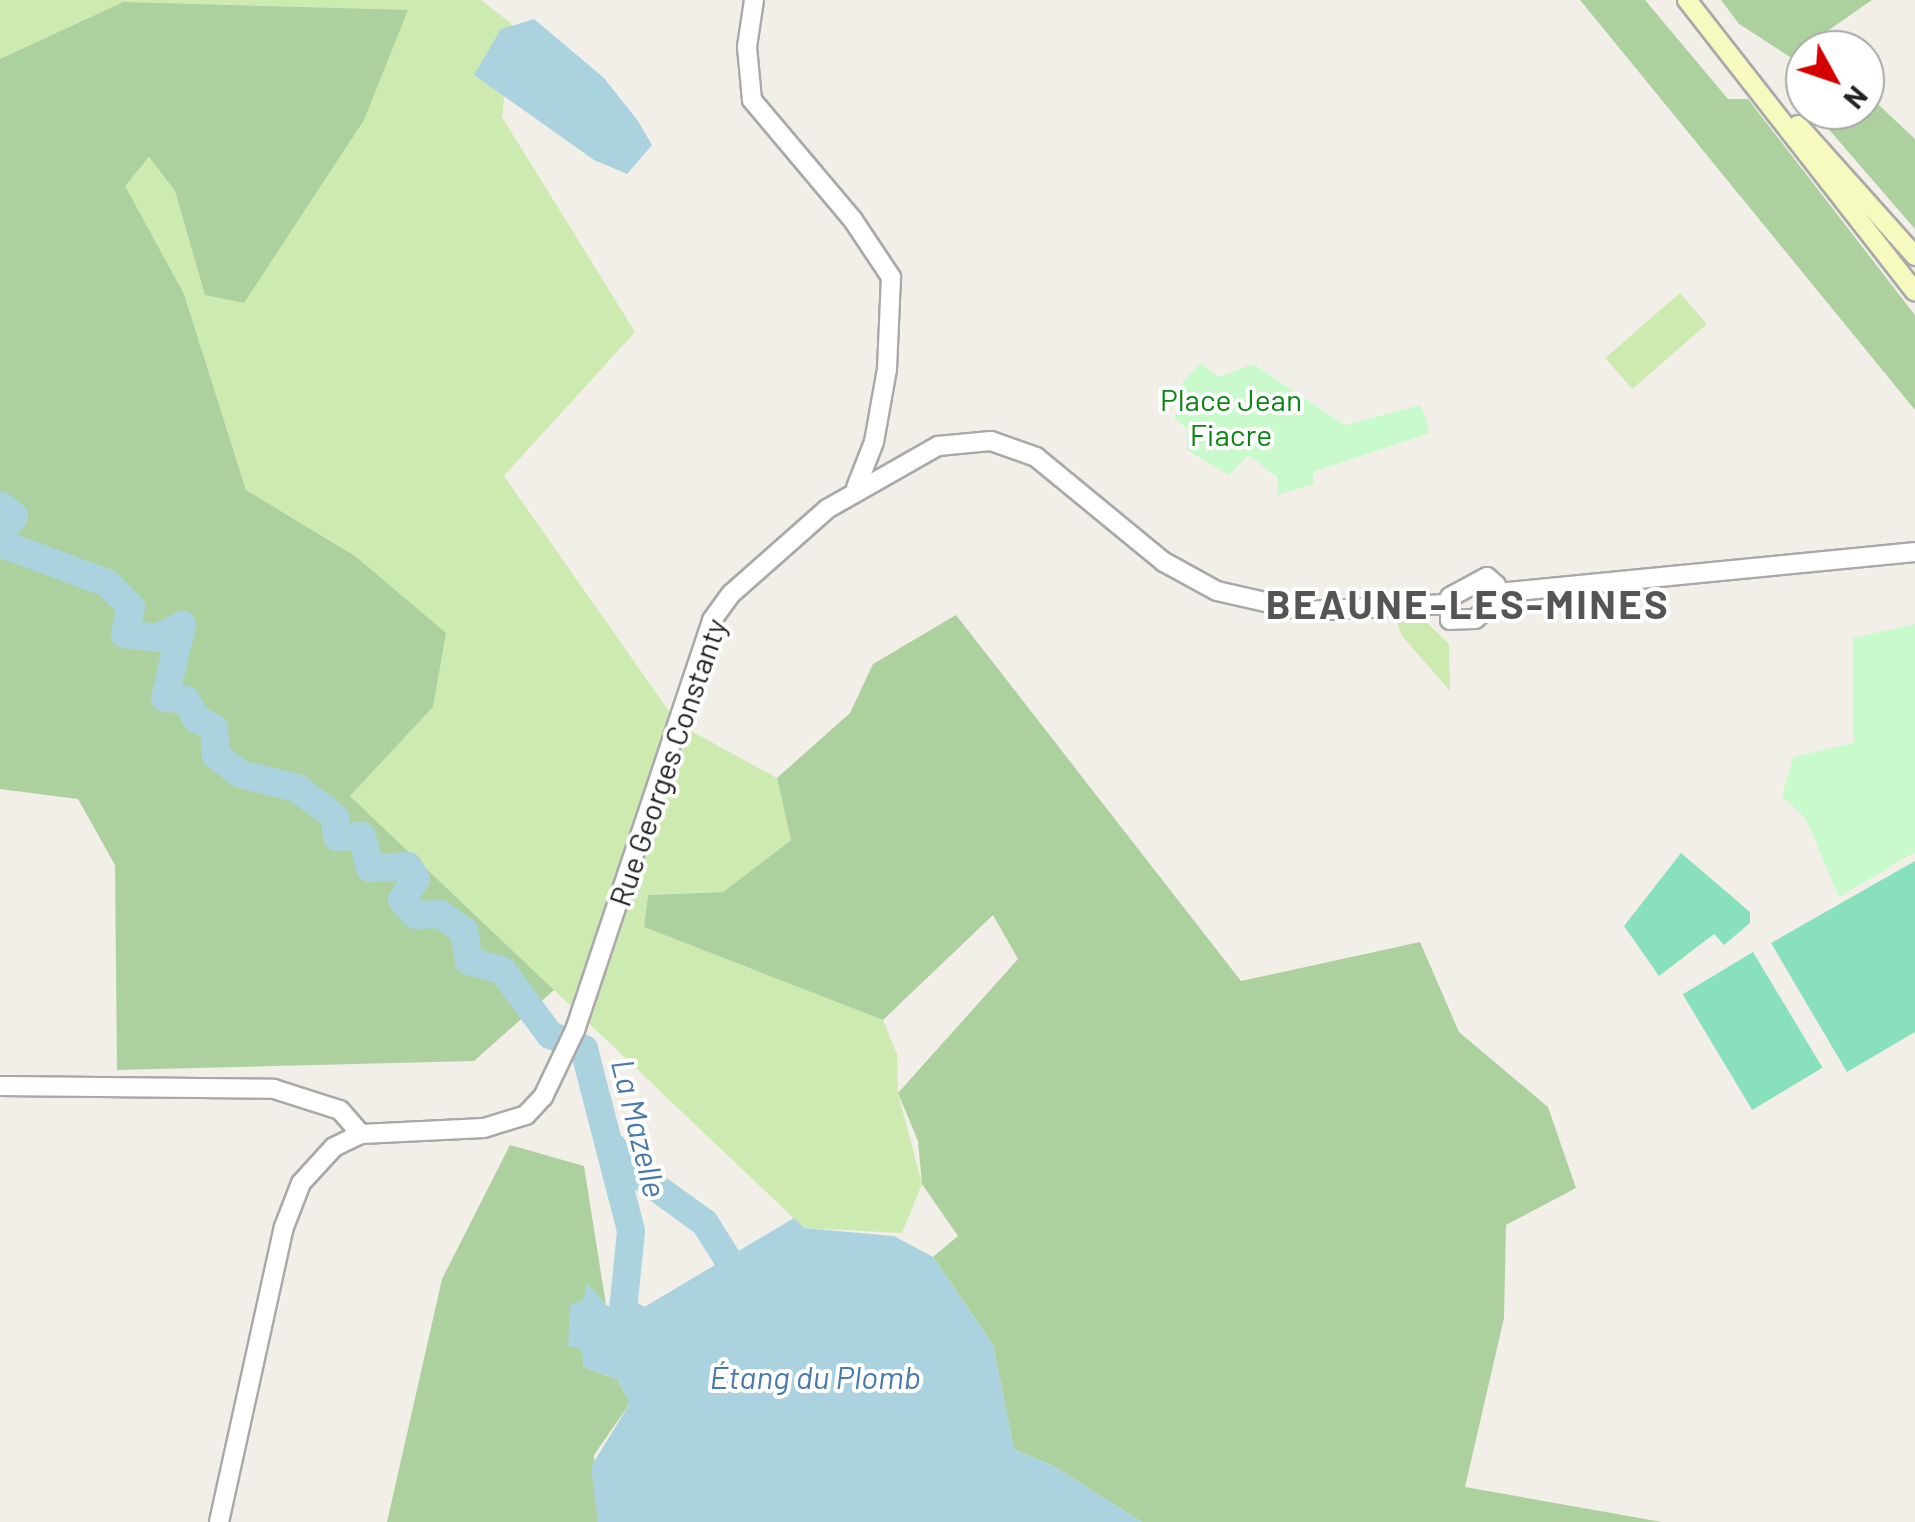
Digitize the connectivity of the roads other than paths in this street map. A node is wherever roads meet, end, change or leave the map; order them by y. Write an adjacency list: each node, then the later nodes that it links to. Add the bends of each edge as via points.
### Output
1 (754, 0): 6 (street, via 747,48 752,100 853,220 891,277 887,369)
2 (1687, 0): 3 (main road)
3 (1756, 82): 4 (main road); 5 (main road)
4 (1915, 256)
5 (1915, 292)
6 (871, 455): 7 (street); 8 (street)
7 (904, 462): 8 (street, Rue Georges Constanty); 11 (street, Rue Georges Constanty, via 966,438 1016,446 1164,562 1254,603 1304,611)
8 (856, 489): 13 (street, Rue Georges Constanty, via 730,594 712,620 575,1030 544,1097 504,1124)
9 (1915, 552): 10 (street)
10 (1497, 593): 11 (street, via 1492,580 1481,577); 11 (street, via 1486,612 1468,622 1450,620)
11 (1446, 604)
12 (0, 1086): 13 (street, via 258,1087 340,1110)
13 (362, 1134): 14 (street, via 314,1166 291,1205)
14 (219, 1522)

